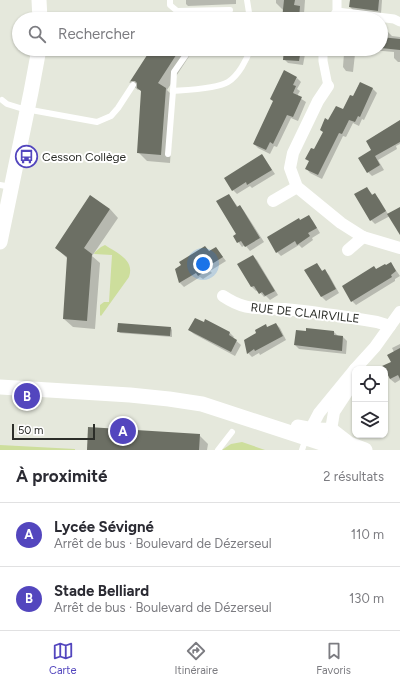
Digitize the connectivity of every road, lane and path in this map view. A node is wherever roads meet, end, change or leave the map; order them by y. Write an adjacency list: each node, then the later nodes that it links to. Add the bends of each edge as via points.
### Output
1 (39, 0): 6 (street)
2 (170, 0): 5 (lane, via 170,5 177,11)
3 (247, 0): 7 (lane)
4 (337, 0): 8 (street)
5 (230, 10)
6 (40, 12)
7 (249, 12)
8 (337, 12)
9 (38, 56): 17 (street)
10 (185, 56): 15 (lane, via 174,72)
11 (248, 56): 15 (lane, via 245,63 228,82 216,87)
12 (323, 56): 14 (street)
13 (133, 85): 17 (lane, via 118,108 104,121)
14 (328, 86): 20 (street, via 293,153 290,168)
15 (173, 91): 18 (lane)
16 (2, 100): 17 (lane)
17 (28, 110): 19 (street)
18 (168, 154)
19 (6, 186): 23 (street)
20 (297, 187): 21 (street); 22 (street, via 340,223)
21 (273, 201)
22 (363, 237): 24 (street); 25 (street)
23 (0, 242)
24 (400, 248)
25 (348, 250)
26 (223, 296): 28 (street, RUE DE CLAIRVILLE, via 235,304 253,309 284,309)
27 (400, 312): 28 (street)
28 (390, 326): 29 (street)
29 (375, 347): 30 (street); 31 (street)
30 (358, 366)
31 (364, 366)
32 (352, 373): 37 (street, via 319,413)
33 (352, 385): 35 (street, via 334,412)
34 (0, 387): 37 (street, via 130,395 202,404)
35 (331, 430): 37 (street, via 319,431); 40 (street, via 349,444)
36 (232, 432): 38 (lane)
37 (306, 440): 39 (street)
38 (218, 450)
39 (343, 450)
40 (365, 450)

